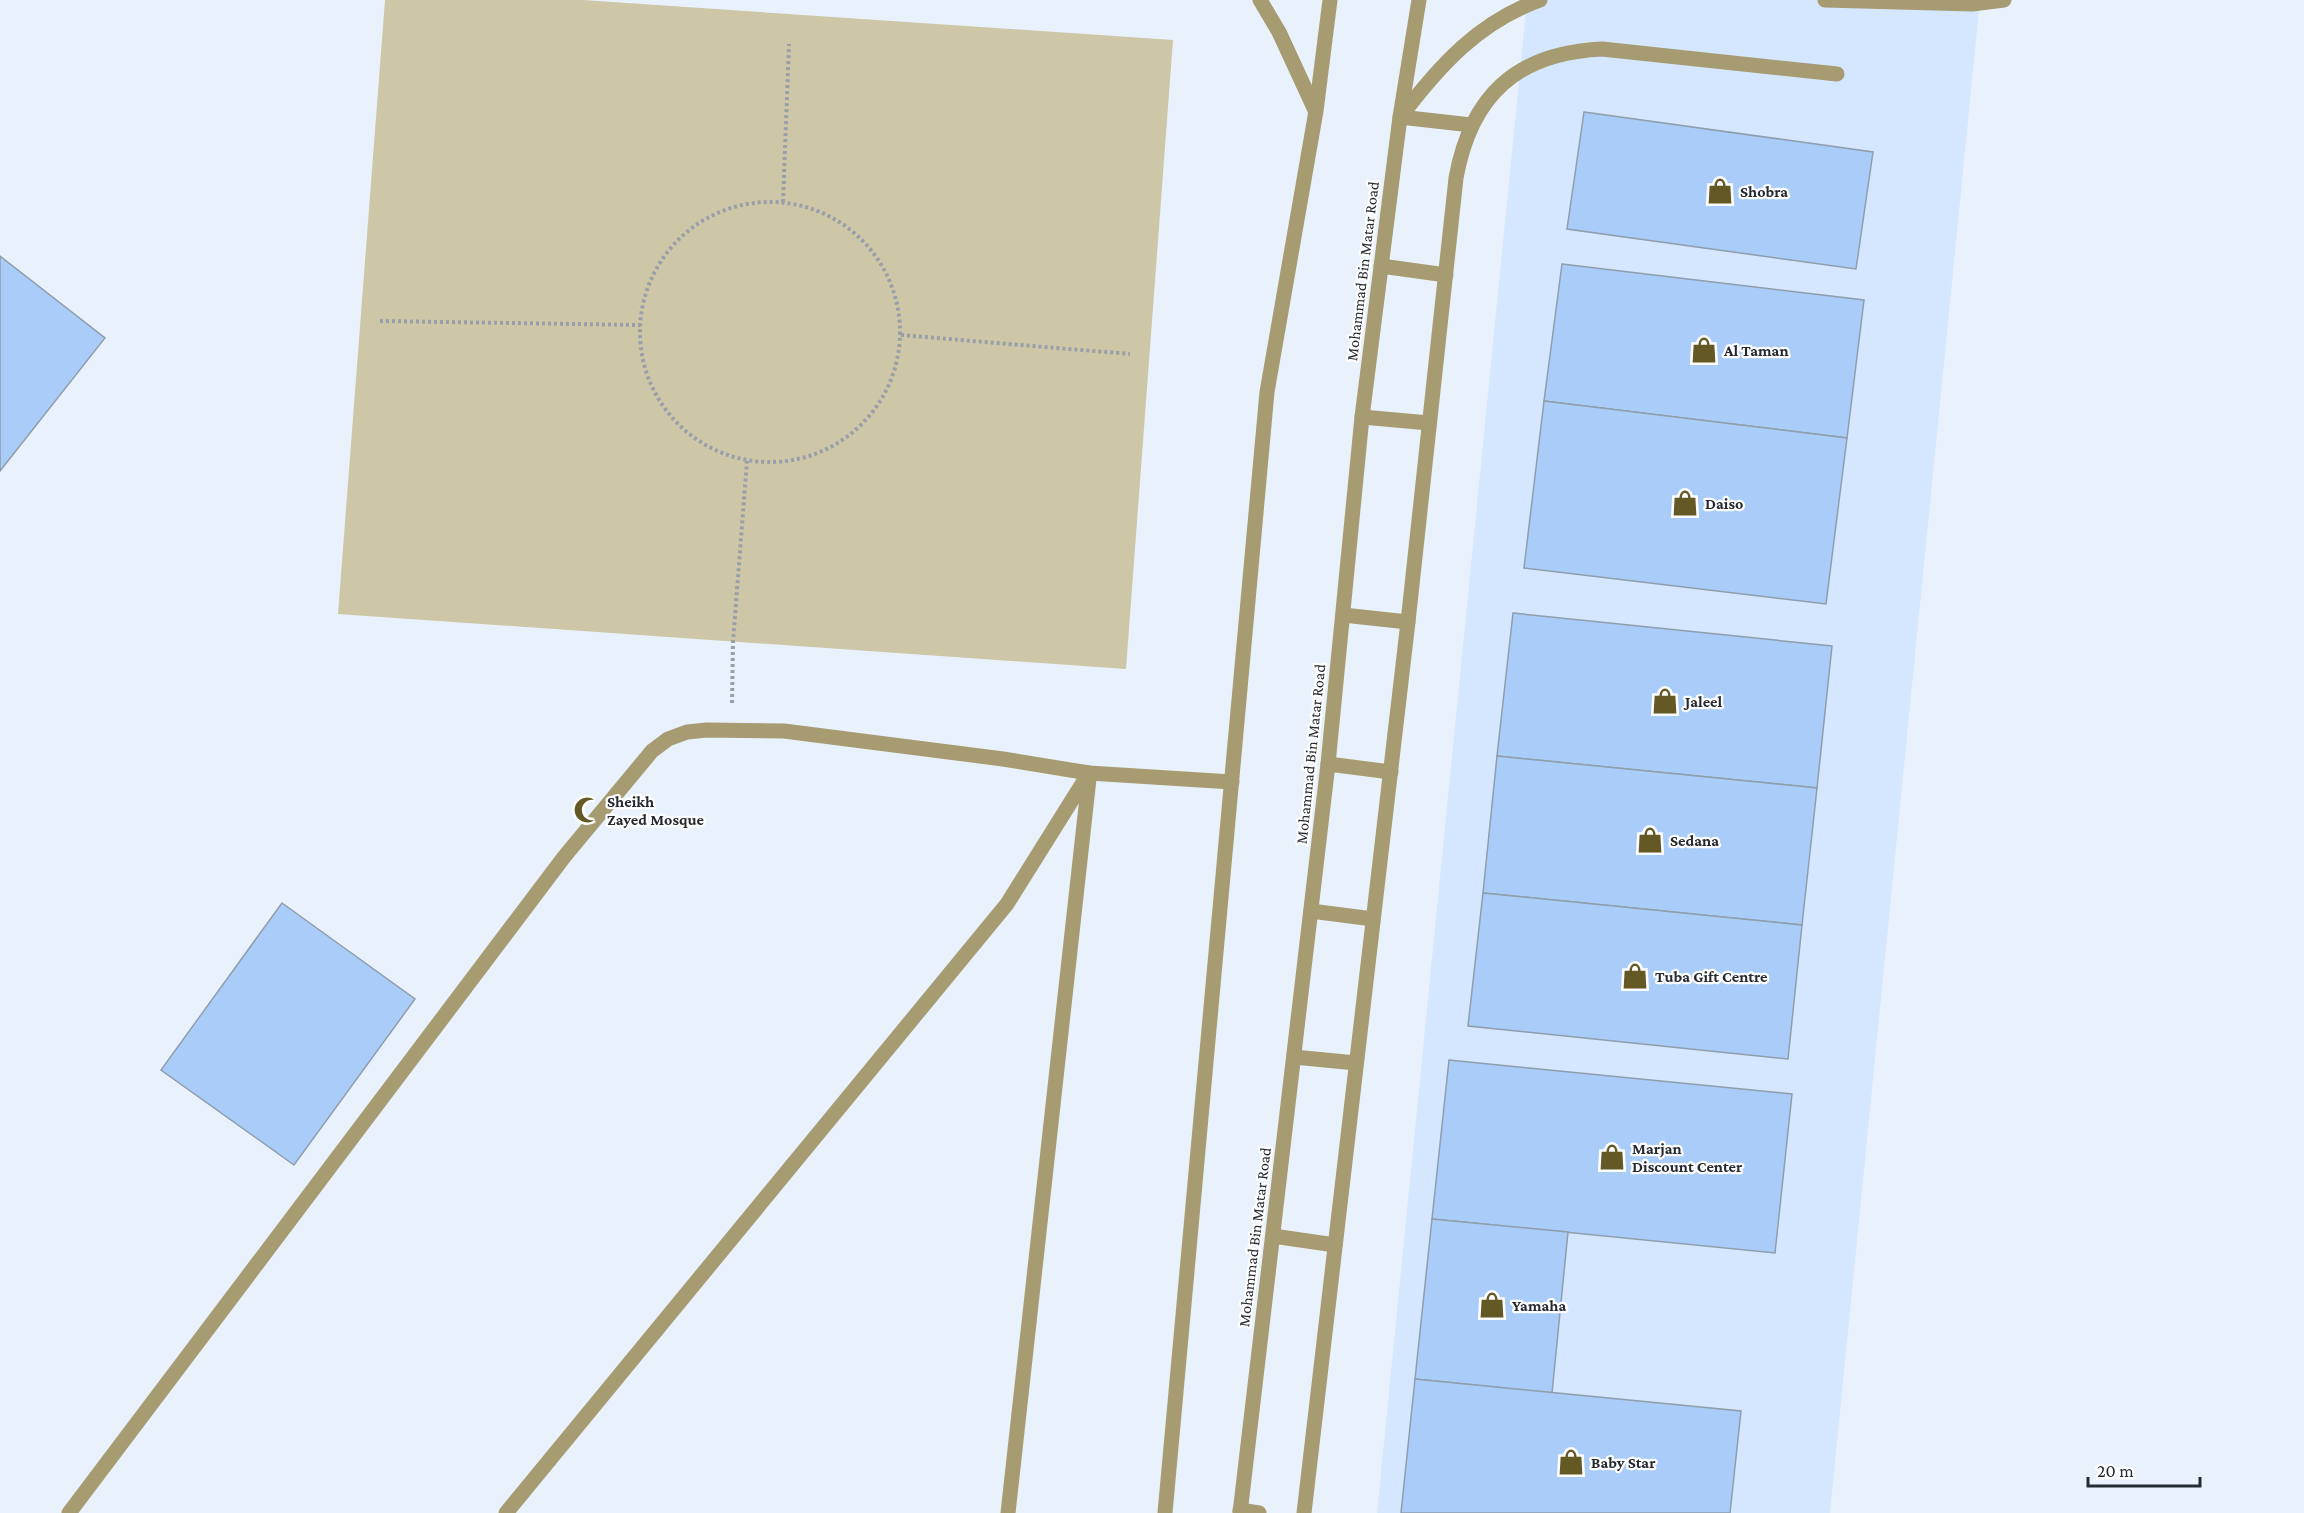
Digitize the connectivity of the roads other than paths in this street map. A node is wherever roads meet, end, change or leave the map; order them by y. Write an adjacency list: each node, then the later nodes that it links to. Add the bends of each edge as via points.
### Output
1 (1260, 0): 8 (street)
2 (1329, 0): 8 (street)
3 (1419, 0): 9 (street, Mohammad Bin Matar Road)
4 (1540, 0): 9 (street, via 1519,8 1468,42 1434,73)
5 (1825, 0): 6 (street, via 1972,4)
6 (2004, 0)
7 (1837, 74): 10 (street, via 1602,49 1574,51 1522,69 1500,86)
8 (1316, 111): 20 (street, via 1267,392)
9 (1400, 117): 10 (street); 11 (street, Mohammad Bin Matar Road)
10 (1471, 125): 12 (street, via 1458,170)
11 (1381, 267): 12 (street); 13 (street, Mohammad Bin Matar Road)
12 (1446, 275): 14 (street)
13 (1362, 417): 14 (street); 15 (street, Mohammad Bin Matar Road)
14 (1429, 423): 16 (street)
15 (1343, 615): 16 (street); 17 (street, Mohammad Bin Matar Road)
16 (1408, 622): 18 (street)
17 (1328, 764): 18 (street); 21 (street, Mohammad Bin Matar Road)
18 (1390, 772): 22 (street)
19 (1089, 773): 20 (street); 28 (street, via 784,731 687,732 651,751 550,876); 29 (street, via 1007,904); 30 (street)
20 (1232, 782): 31 (street)
21 (1311, 911): 22 (street); 23 (street, Mohammad Bin Matar Road)
22 (1373, 919): 24 (street)
23 (1294, 1057): 24 (street); 25 (street, Mohammad Bin Matar Road)
24 (1356, 1063): 26 (street)
25 (1273, 1236): 26 (street); 27 (street, Mohammad Bin Matar Road)
26 (1335, 1245): 33 (street)
27 (1240, 1511): 32 (street)
28 (69, 1513)
29 (506, 1513)
30 (1008, 1513)
31 (1165, 1513)
32 (1259, 1513)
33 (1304, 1513)

